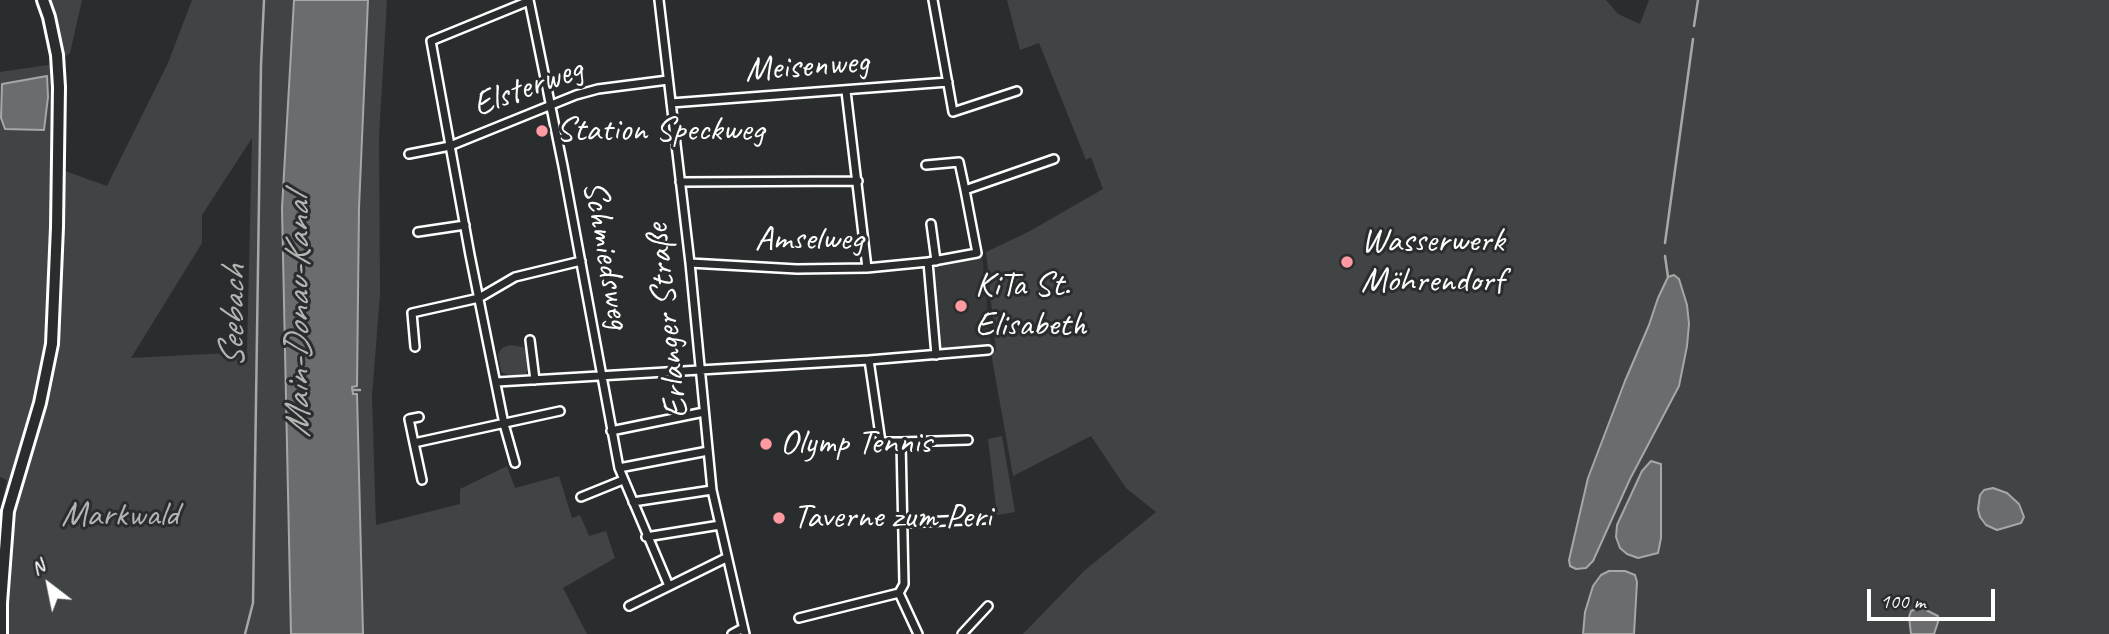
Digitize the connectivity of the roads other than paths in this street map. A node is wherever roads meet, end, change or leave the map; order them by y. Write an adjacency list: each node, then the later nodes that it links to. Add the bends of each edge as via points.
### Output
1 (43, 0): 62 (street, via 57,55 59,87 52,344 8,511)
2 (529, 0): 10 (street, Schmiedsweg); 11 (street, via 431,41)
3 (659, 0): 5 (street, Erlanger Straße)
4 (933, 0): 6 (street)
5 (668, 80): 9 (street, Erlanger Straße); 10 (street, Elsterweg, via 598,89)
6 (948, 82): 7 (street, Meisenweg); 8 (street, via 953,112)
7 (846, 91): 9 (street, Meisenweg); 15 (street)
8 (1017, 91)
9 (671, 103): 16 (street, Erlanger Straße)
10 (549, 105): 11 (street, Elsterweg); 21 (street, Schmiedsweg)
11 (450, 146): 12 (street, Elsterweg); 19 (street)
12 (409, 154)
13 (1054, 159): 17 (street)
14 (926, 165): 17 (street, Amselweg, via 959,162)
15 (858, 181): 16 (street); 24 (street)
16 (680, 182): 23 (street, Erlanger Straße)
17 (965, 190): 22 (street, Amselweg, via 977,253)
18 (931, 224): 22 (street)
19 (465, 225): 20 (street); 25 (street)
20 (418, 232)
21 (581, 261): 25 (street, via 515,277); 32 (street, Schmiedsweg)
22 (932, 262): 24 (street, Amselweg); 29 (street)
23 (690, 263): 24 (street, Amselweg); 31 (street, Erlanger Straße)
24 (867, 268)
25 (480, 298): 27 (street, via 412,313); 34 (street)
26 (530, 341): 33 (street)
27 (415, 347)
28 (988, 350): 29 (street)
29 (936, 355): 30 (street)
30 (869, 360): 31 (street); 41 (street, via 881,442)
31 (701, 371): 32 (street); 36 (street, Erlanger Straße)
32 (601, 375): 33 (street); 39 (street, Schmiedsweg)
33 (536, 380): 34 (street)
34 (497, 382): 38 (street)
35 (560, 411): 38 (street)
36 (704, 412): 39 (street); 43 (street, Erlanger Straße)
37 (419, 417): 42 (street, via 410,419)
38 (504, 424): 42 (street); 44 (street)
39 (611, 431): 45 (street, Schmiedsweg)
40 (968, 440): 41 (street)
41 (901, 442): 52 (street)
42 (414, 443): 46 (street)
43 (708, 451): 45 (street); 48 (street, Erlanger Straße)
44 (515, 463)
45 (619, 468): 47 (street, Schmiedsweg)
46 (422, 480)
47 (623, 480): 49 (street); 50 (street, Schmiedsweg)
48 (712, 490): 50 (street); 53 (street, Erlanger Straße)
49 (581, 497)
50 (633, 502): 54 (street, Schmiedsweg)
51 (984, 519): 52 (street)
52 (904, 523): 57 (street, via 904,584)
53 (720, 525): 54 (street); 55 (street, Erlanger Straße)
54 (646, 537): 56 (street, Schmiedsweg)
55 (726, 558): 56 (street); 61 (street, Erlanger Straße)
56 (669, 586): 58 (street)
57 (898, 593): 60 (street); 64 (street)
58 (629, 606)
59 (988, 606): 65 (street)
60 (799, 618)
61 (744, 631): 63 (street)
62 (1, 634)
63 (732, 634)
64 (918, 634)
65 (962, 634)

